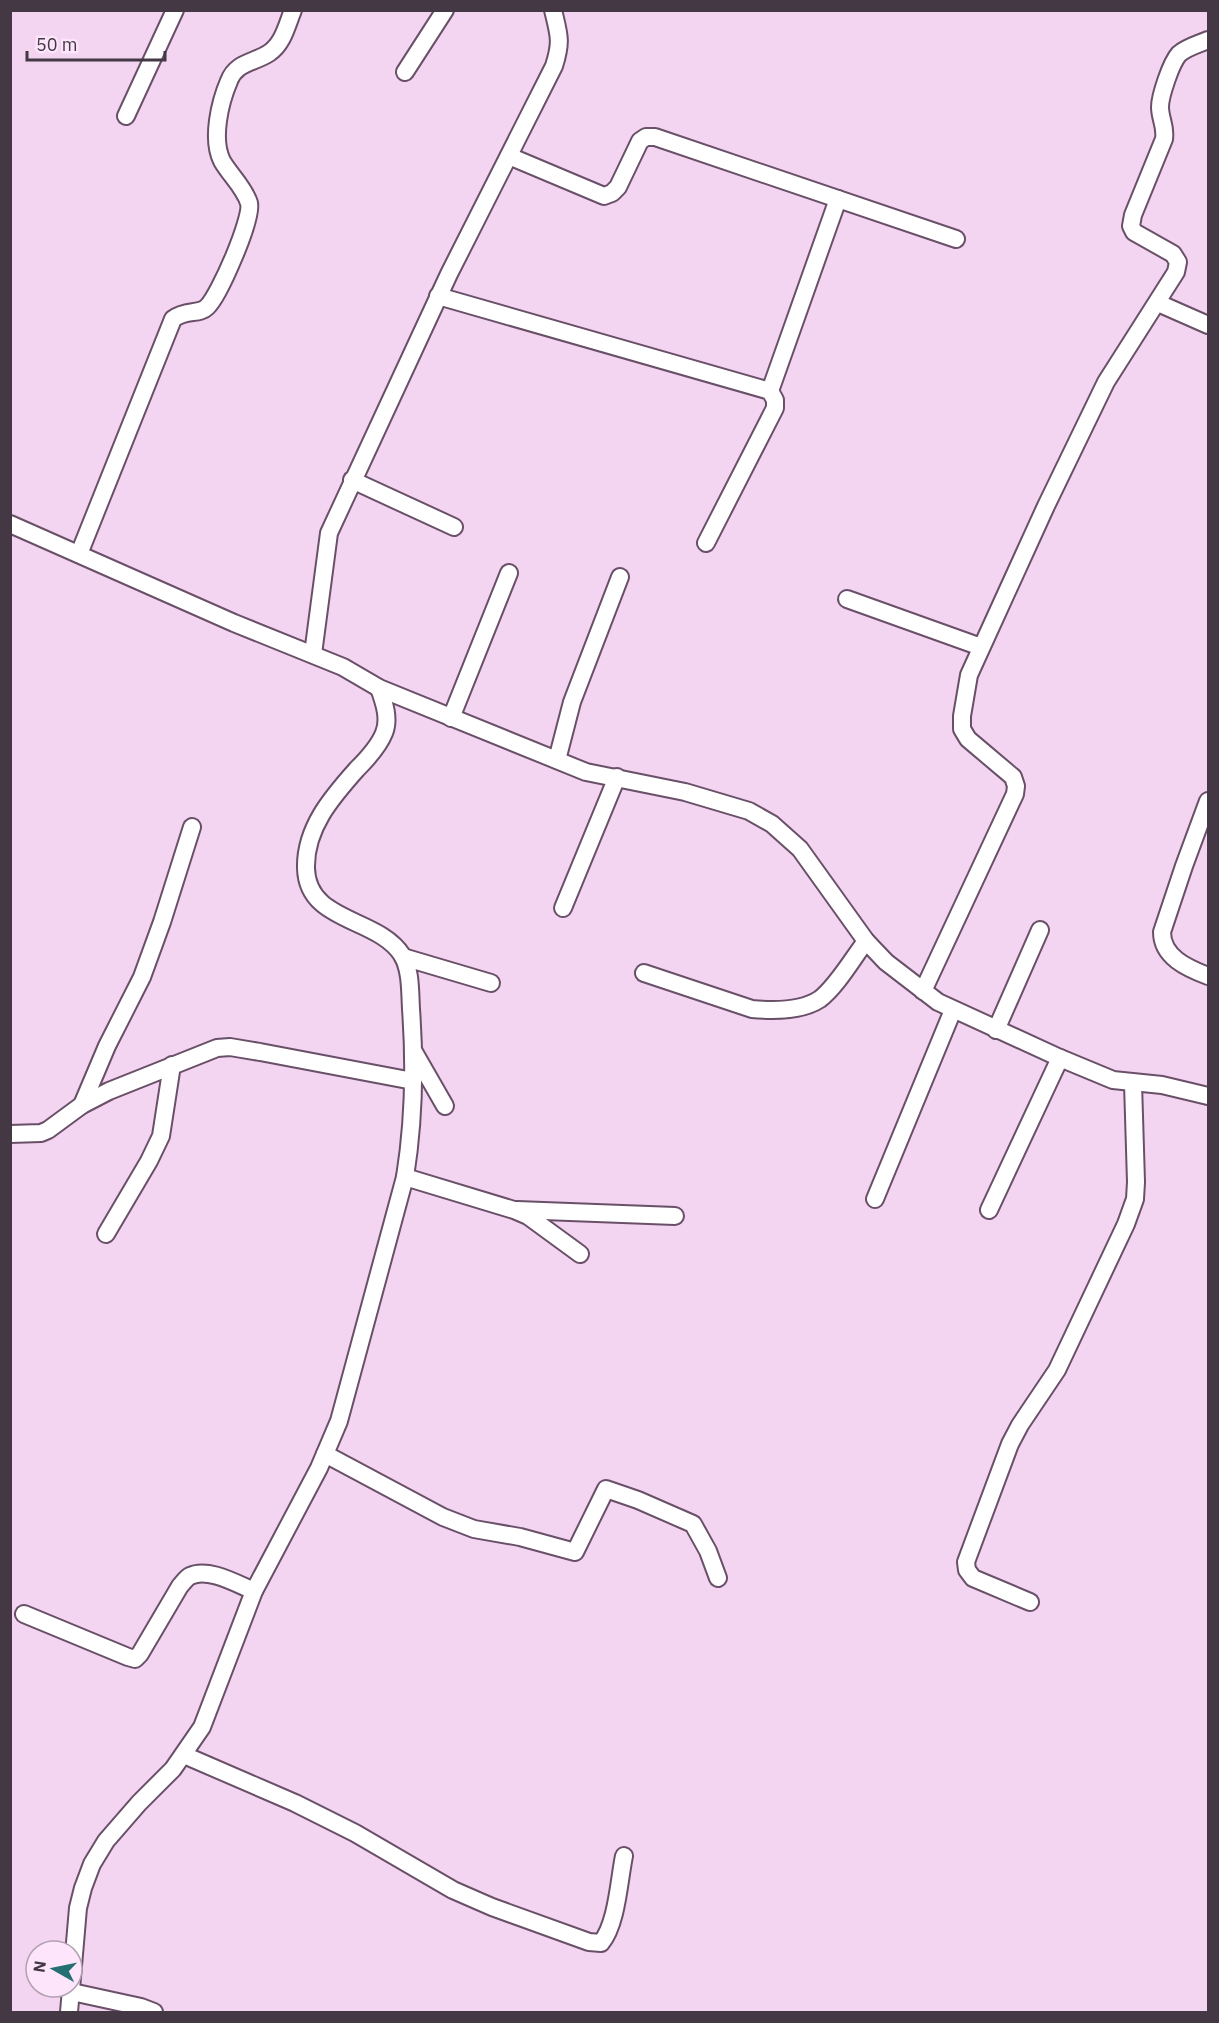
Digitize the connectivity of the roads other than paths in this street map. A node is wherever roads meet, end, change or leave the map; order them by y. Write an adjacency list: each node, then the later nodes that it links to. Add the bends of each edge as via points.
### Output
1 (175, 10): 7 (street)
2 (293, 10): 19 (street, via 280,41 270,53 234,70 229,80 216,144 250,205 226,276 209,306 202,311 182,312 174,319)
3 (445, 10): 6 (street)
4 (551, 11): 8 (street, via 559,31 560,51)
5 (1209, 40): 12 (street, via 1190,47 1173,64 1160,108 1166,130 1164,139 1133,215 1134,232 1173,254 1178,262)
6 (405, 72)
7 (126, 116)
8 (509, 156): 9 (street, via 604,196 618,187 640,141 655,137); 11 (street)
9 (837, 199): 10 (street); 14 (street)
10 (956, 239)
11 (438, 296): 14 (street); 15 (street)
12 (1158, 303): 13 (street); 23 (street, via 1106,382)
13 (1209, 326)
14 (770, 391): 18 (street, via 776,408)
15 (352, 480): 17 (street); 24 (street, via 329,533)
16 (10, 524): 19 (street)
17 (454, 527)
18 (706, 543)
19 (79, 554): 24 (street)
20 (509, 573): 26 (street)
21 (620, 577): 27 (street, via 572,702)
22 (848, 599): 23 (street)
23 (981, 647): 38 (street, via 969,675 962,729 1013,777 1015,794)
24 (313, 654): 25 (street)
25 (379, 688): 26 (street); 34 (street, via 385,706 384,733 316,823 306,868 308,884 327,908 395,946)
26 (451, 718): 27 (street)
27 (557, 760): 28 (street, via 586,772)
28 (617, 777): 31 (street); 33 (street, via 749,811 772,824 800,849)
29 (1209, 801): 36 (street, via 1184,866 1162,941 1167,953)
30 (192, 827): 47 (street, via 142,977)
31 (563, 908)
32 (1040, 930): 40 (street)
33 (866, 940): 35 (street, via 818,1000 769,1011 752,1009); 38 (street, via 886,962)
34 (404, 957): 37 (street); 41 (street)
35 (644, 972)
36 (1209, 976)
37 (491, 984)
38 (923, 991): 39 (street)
39 (952, 1010): 40 (street); 51 (street)
40 (996, 1030): 42 (street)
41 (414, 1052): 44 (street); 48 (street)
42 (1059, 1058): 45 (street, via 1113,1080); 53 (street)
43 (172, 1065): 44 (street, via 230,1047); 47 (street); 55 (street, via 161,1136)
44 (413, 1080): 50 (street)
45 (1133, 1083): 46 (street); 60 (street, via 1135,1199 1057,1370 1010,1444 966,1562 973,1578)
46 (1207, 1092)
47 (82, 1105): 49 (street, via 41,1133)
48 (445, 1106)
49 (10, 1134)
50 (405, 1177): 52 (street); 57 (street, via 339,1421)
51 (875, 1199)
52 (514, 1210): 54 (street); 56 (street)
53 (988, 1210)
54 (675, 1216)
55 (106, 1234)
56 (580, 1254)
57 (325, 1454): 58 (street, via 443,1517 574,1552 606,1489 693,1524); 59 (street)
58 (718, 1578)
59 (254, 1591): 61 (street, via 212,1575 188,1577 135,1659); 62 (street, via 202,1727)
60 (1030, 1602)
61 (24, 1614)
62 (184, 1755): 63 (street, via 355,1833 453,1890 589,1942 601,1943 606,1937); 64 (street, via 106,1842 92,1864 78,1908)
63 (624, 1856)
64 (76, 1939)
65 (84, 1995): 66 (street)
66 (154, 2013)

